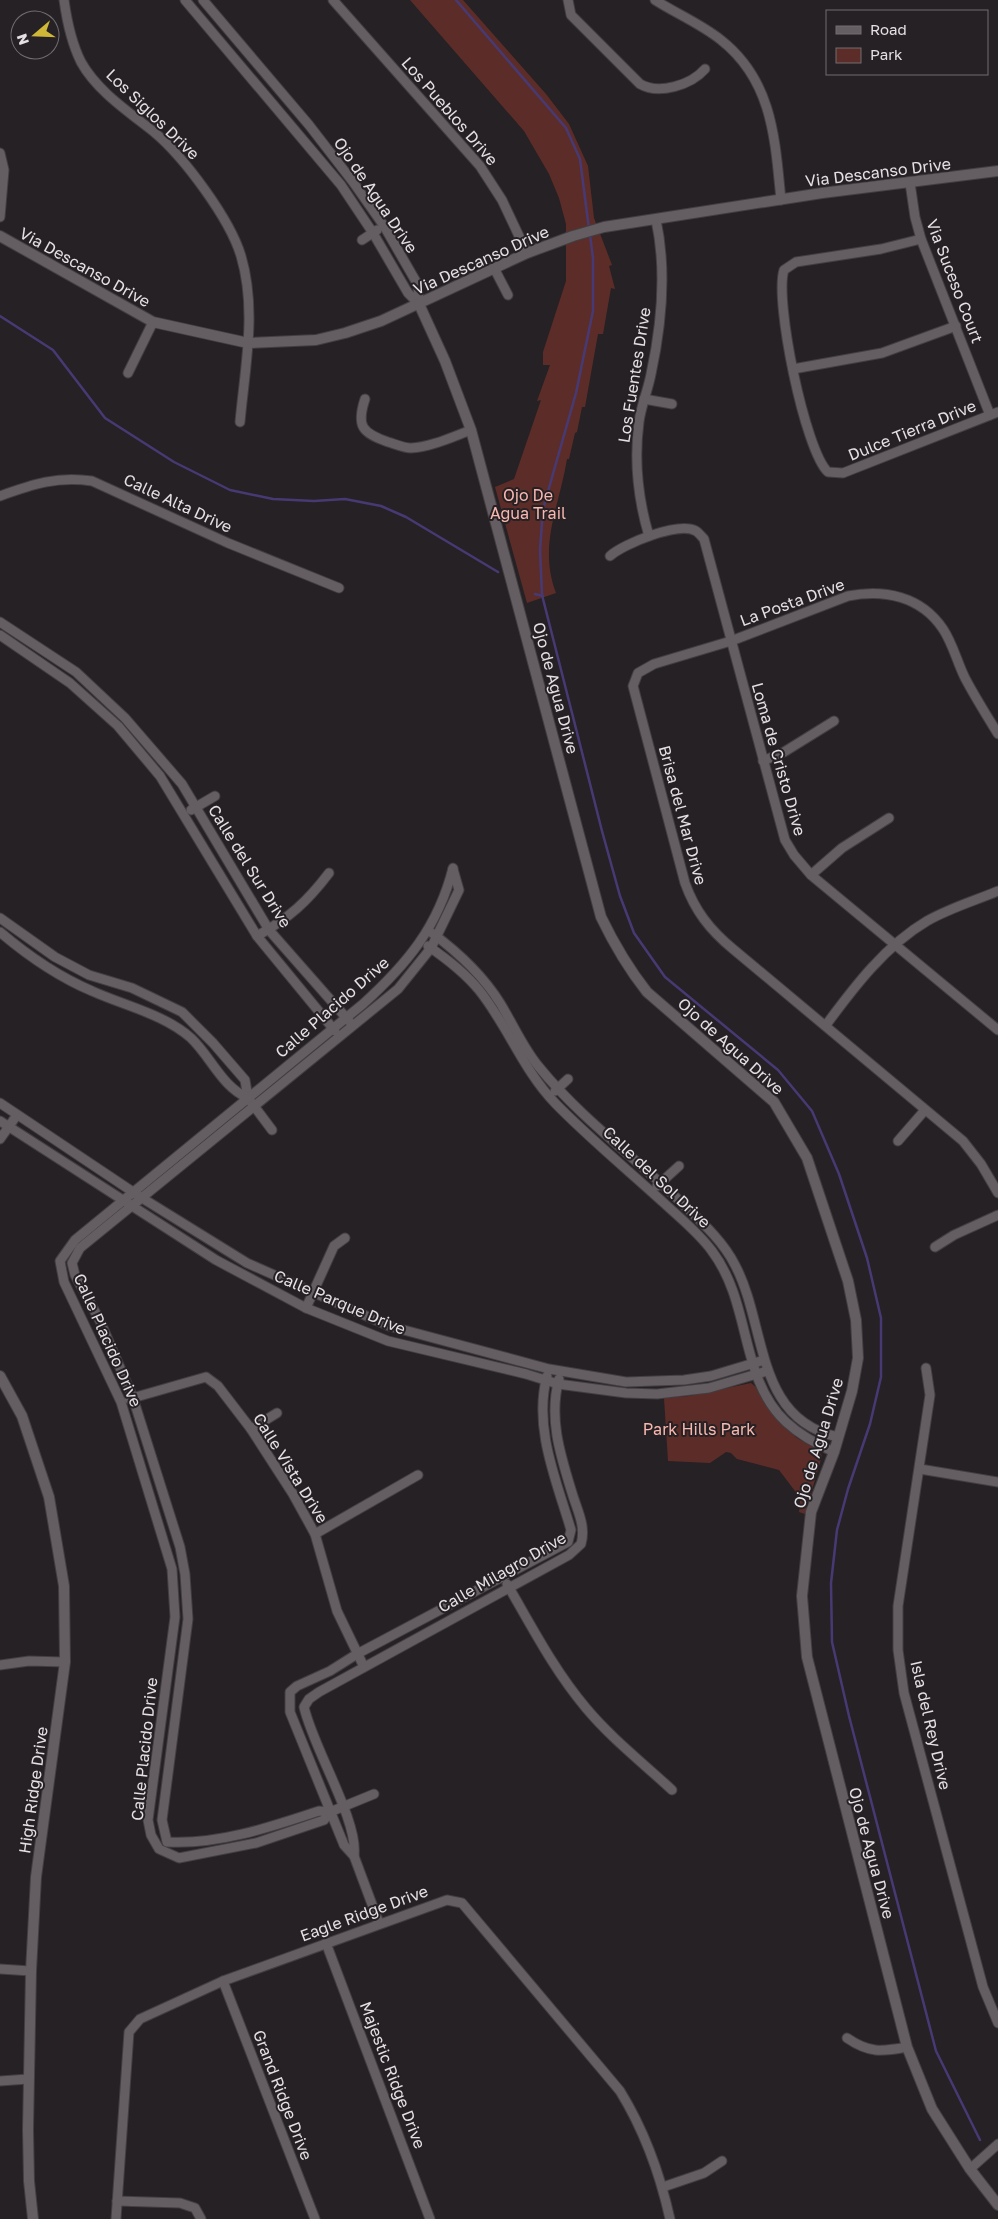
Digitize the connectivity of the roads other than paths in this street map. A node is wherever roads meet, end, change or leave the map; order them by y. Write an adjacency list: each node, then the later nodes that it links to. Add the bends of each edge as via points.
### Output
1 (64, 0): 29 (street, Los Siglos Drive, via 68,30 82,63 122,107 181,158 224,222 240,255 250,323)
2 (185, 0): 8 (street)
3 (203, 0): 7 (street, Ojo de Agua Drive)
4 (333, 0): 23 (street, Los Pueblos Drive, via 480,166 502,200)
5 (568, 0): 9 (street, via 571,15 647,88 686,83)
6 (655, 0): 15 (street, via 721,39 749,71 772,118)
7 (234, 38): 8 (street); 10 (street, Ojo de Agua Drive)
8 (225, 45): 11 (street)
9 (705, 69)
10 (309, 125): 11 (street); 18 (street, Ojo de Agua Drive)
11 (299, 134): 19 (street, via 341,185)
12 (0, 153): 16 (street, via 4,170)
13 (998, 171): 14 (street, Via Descanso Drive)
14 (910, 183): 15 (street, Via Descanso Drive); 21 (street, Via Suceso Court)
15 (781, 200): 17 (street, Via Descanso Drive)
16 (0, 217)
17 (656, 220): 23 (street, Via Descanso Drive, via 593,230); 33 (street, Los Fuentes Drive, via 664,283)
18 (384, 226): 19 (street); 26 (street, Ojo de Agua Drive, via 418,286)
19 (373, 233): 22 (street); 26 (street, via 408,294)
20 (0, 236): 27 (street, Via Descanso Drive)
21 (921, 239): 28 (street, Via Suceso Court); 30 (street, Dulce Tierra Drive, via 881,249 796,262 784,270 781,285)
22 (362, 240)
23 (527, 254): 24 (street, Via Descanso Drive)
24 (494, 268): 25 (street); 26 (street, Via Descanso Drive)
25 (508, 295)
26 (419, 304): 29 (street, Via Descanso Drive, via 381,321 316,340); 37 (street, Ojo de Agua Drive, via 445,360)
27 (153, 322): 29 (street, Via Descanso Drive); 31 (street)
28 (956, 326): 30 (street, via 882,353); 35 (street, Via Suceso Court)
29 (248, 343): 36 (street, Los Siglos Drive)
30 (794, 369): 35 (street, Dulce Tierra Drive, via 799,399 819,461 832,473 843,473)
31 (128, 374)
32 (365, 399): 37 (street, via 360,415 362,426 375,438 394,444 409,448 426,445)
33 (644, 399): 34 (street); 39 (street, Los Fuentes Drive, via 636,461 642,514)
34 (672, 404)
35 (994, 413)
36 (240, 422)
37 (471, 430): 132 (street, Ojo de Agua Drive, via 601,917 620,955 647,992 774,1102 806,1158 848,1282 856,1320 858,1358)
38 (0, 496): 41 (street, Calle Alta Drive, via 45,481 70,478 92,481 228,543)
39 (649, 536): 40 (street, Loma de Cristo Drive, via 619,547); 45 (street, Loma de Cristo Drive, via 686,528 696,531 704,540)
40 (610, 556)
41 (339, 588)
42 (0, 622): 44 (street, Calle del Sur Drive)
43 (0, 635): 46 (street, Calle del Sur Drive)
44 (28, 639): 46 (street); 47 (street, Calle del Sur Drive, via 76,672)
45 (730, 641): 50 (street, La Posta Drive, via 848,596 872,592 897,595 927,612 943,629 965,678); 51 (street, Loma de Cristo Drive); 72 (street, Brisa del Mar Drive, via 647,667 635,678 634,692 691,901 719,937)
46 (22, 649): 49 (street, Calle del Sur Drive, via 70,683)
47 (125, 718): 49 (street); 53 (street, Calle del Sur Drive, via 182,784)
48 (834, 721): 51 (street)
49 (118, 726): 54 (street, Calle del Sur Drive, via 160,776)
50 (998, 734)
51 (763, 761): 57 (street, Loma de Cristo Drive, via 785,840)
52 (215, 796): 53 (street)
53 (196, 807): 54 (street); 60 (street, Calle del Sur Drive)
54 (184, 814): 63 (street, Calle del Sur Drive)
55 (889, 818): 57 (street, via 842,848)
56 (329, 873): 60 (street, via 309,900)
57 (811, 875): 66 (street, Loma de Cristo Drive)
58 (998, 891): 66 (street, via 934,918)
59 (0, 918): 68 (street, via 64,962 89,975)
60 (269, 930): 63 (street); 70 (street, Calle del Sur Drive)
61 (428, 930): 64 (street, Calle del Sol Drive); 64 (street, Calle Placido Drive, via 446,895 453,868 460,890); 65 (street, Calle Placido Drive)
62 (0, 932): 69 (street, via 53,971)
63 (257, 936): 73 (street, Calle del Sur Drive)
64 (437, 937): 67 (street, Calle Placido Drive); 71 (street, Calle del Sol Drive, via 456,950 480,974)
65 (422, 941): 67 (street, Calle del Sol Drive); 70 (street, Calle Placido Drive, via 396,974)
66 (895, 944): 72 (street); 75 (street, Loma de Cristo Drive)
67 (431, 948): 71 (street, Calle del Sol Drive, via 465,974); 74 (street, Calle Placido Drive, via 398,989)
68 (136, 990): 69 (street); 80 (street, via 182,1012 245,1080)
69 (129, 1006): 80 (street, via 164,1021 191,1038 236,1092)
70 (346, 1018): 73 (street, Calle Placido Drive); 74 (street, Calle del Sur Drive)
71 (506, 1024): 78 (street, Calle del Sol Drive); 79 (street, Calle del Sol Drive, via 523,1062)
72 (826, 1025): 83 (street, Brisa del Mar Drive)
73 (332, 1028): 76 (street, Calle del Sur Drive); 80 (street, Calle Placido Drive)
74 (353, 1028): 76 (street, Calle Placido Drive)
75 (998, 1030)
76 (341, 1038): 82 (street, Calle Placido Drive)
77 (568, 1079): 78 (street)
78 (559, 1088): 79 (street); 95 (street, Calle del Sol Drive)
79 (550, 1096): 96 (street, Calle del Sol Drive)
80 (248, 1098): 82 (street); 90 (street, Calle Placido Drive)
81 (0, 1103): 84 (street, Calle Parque Drive)
82 (255, 1107): 87 (street); 91 (street, Calle Placido Drive)
83 (925, 1110): 89 (street); 97 (street, Brisa del Mar Drive, via 969,1148)
84 (16, 1115): 86 (street); 92 (street, Calle Parque Drive)
85 (0, 1120): 86 (street, Calle Parque Drive)
86 (9, 1127): 88 (street); 94 (street, Calle Parque Drive)
87 (272, 1130)
88 (0, 1139)
89 (898, 1141)
90 (182, 1153): 91 (street); 98 (street, Calle Placido Drive)
91 (189, 1160): 98 (street, Calle Placido Drive)
92 (92, 1164): 94 (street); 98 (street, Calle Parque Drive)
93 (679, 1166): 95 (street)
94 (85, 1174): 99 (street, Calle Parque Drive)
95 (661, 1182): 96 (street); 110 (street, Calle del Sol Drive, via 725,1248 736,1266)
96 (652, 1192): 111 (street, Calle del Sol Drive, via 711,1249 734,1288)
97 (998, 1193)
98 (138, 1195): 99 (street, Calle Placido Drive); 100 (street, Calle Placido Drive); 104 (street, Calle Parque Drive)
99 (124, 1200): 100 (street, Calle Parque Drive); 106 (street, Calle Placido Drive, via 75,1240)
100 (132, 1206): 105 (street, Calle Parque Drive); 107 (street, Calle Placido Drive, via 80,1248)
101 (998, 1215): 103 (street)
102 (345, 1238): 108 (street, via 334,1246)
103 (935, 1247)
104 (224, 1249): 105 (street); 108 (street, Calle Parque Drive)
105 (216, 1260): 109 (street, Calle Parque Drive)
106 (60, 1261): 107 (street); 129 (street, Calle Placido Drive, via 64,1282)
107 (72, 1263): 128 (street, Calle Placido Drive)
108 (312, 1293): 109 (street); 112 (street, Calle Parque Drive, via 388,1326)
109 (306, 1308): 113 (street, Calle Parque Drive, via 388,1341)
110 (752, 1316): 111 (street); 114 (street, Calle del Sol Drive)
111 (742, 1319): 115 (street, Calle del Sol Drive)
112 (434, 1338): 113 (street); 117 (street, Calle Parque Drive)
113 (430, 1352): 122 (street, Calle Parque Drive)
114 (764, 1360): 115 (street, Calle Parque Drive); 118 (street, Calle del Sol Drive)
115 (753, 1363): 120 (street, Calle del Sol Drive); 123 (street, Calle Parque Drive, via 711,1376)
116 (926, 1368): 136 (street, Isla del Rey Drive, via 930,1395)
117 (549, 1369): 119 (street, Calle Parque Drive); 122 (street, Calle Milagro Drive)
118 (768, 1371): 120 (street, Calle Parque Drive); 132 (street, Calle del Sol Drive, via 783,1402 797,1416 814,1428)
119 (561, 1372): 124 (street, Calle Parque Drive); 125 (street, Calle Milagro Drive)
120 (756, 1375): 126 (street, Calle Parque Drive); 133 (street, Calle del Sol Drive, via 770,1404 785,1422)
121 (0, 1376): 151 (street, High Ridge Drive, via 22,1416 50,1497 64,1586)
122 (546, 1380): 125 (street, Calle Parque Drive); 135 (street, Calle Milagro Drive, via 543,1418)
123 (684, 1380): 124 (street, Calle Parque Drive); 126 (street)
124 (626, 1382): 127 (street)
125 (558, 1384): 127 (street, Calle Parque Drive); 134 (street, Calle Milagro Drive, via 554,1413)
126 (687, 1391): 127 (street, Calle Parque Drive)
127 (626, 1393)
128 (132, 1398): 129 (street, Calle Vista Drive); 131 (street, Calle Vista Drive, via 206,1377 218,1386); 139 (street, Calle Placido Drive)
129 (121, 1402): 140 (street, Calle Placido Drive)
130 (277, 1413): 131 (street)
131 (251, 1429): 141 (street, Calle Vista Drive)
132 (838, 1436): 133 (street, Ojo de Agua Drive)
133 (834, 1452): 174 (street, Ojo de Agua Drive, via 811,1512 806,1541 802,1596 806,1649)
134 (561, 1456): 135 (street); 143 (street, Calle Milagro Drive, via 583,1527)
135 (550, 1459): 142 (street, Calle Milagro Drive, via 571,1530)
136 (920, 1469): 138 (street); 172 (street, Isla del Rey Drive, via 898,1606 901,1675 980,1978)
137 (418, 1475): 141 (street)
138 (998, 1482)
139 (168, 1511): 140 (street); 148 (street, Calle Placido Drive, via 185,1574)
140 (156, 1514): 147 (street, Calle Placido Drive, via 172,1569)
141 (315, 1534): 150 (street, Calle Vista Drive, via 336,1612)
142 (569, 1540): 143 (street, Calle Milagro Drive); 144 (street, Calle Milagro Drive)
143 (581, 1544): 145 (street, Calle Milagro Drive, via 569,1556)
144 (503, 1578): 145 (street); 146 (street, Calle Milagro Drive)
145 (509, 1588): 149 (street, Calle Milagro Drive); 158 (street, via 546,1653 586,1708)
146 (432, 1616): 149 (street, Calle Milagro Drive); 150 (street, Calle Milagro Drive)
147 (175, 1617): 148 (street); 156 (street, Calle Placido Drive)
148 (188, 1619): 157 (street, Calle Placido Drive)
149 (438, 1626): 153 (street, Calle Milagro Drive)
150 (357, 1654): 153 (street, Calle Vista Drive); 154 (street, Calle Milagro Drive, via 297,1686 290,1692)
151 (65, 1662): 152 (street, via 29,1661); 170 (street, High Ridge Drive, via 36,1877)
152 (0, 1665)
153 (364, 1667): 155 (street, Calle Milagro Drive)
154 (290, 1700): 155 (street); 161 (street, via 290,1712)
155 (306, 1703): 160 (street, via 308,1727)
156 (160, 1719): 157 (street); 165 (street, Calle Placido Drive, via 148,1820 151,1835)
157 (175, 1720): 163 (street, Calle Placido Drive, via 162,1820)
158 (672, 1790)
159 (374, 1794): 160 (street)
160 (343, 1807): 161 (street); 166 (street, via 356,1845)
161 (330, 1812): 162 (street, via 319,1811); 164 (street, via 324,1820); 166 (street, via 344,1845)
162 (253, 1831): 163 (street, via 183,1843); 164 (street)
163 (167, 1842): 165 (street)
164 (256, 1843): 165 (street, via 179,1858)
165 (159, 1849)
166 (354, 1856): 167 (street)
167 (379, 1923): 168 (street, Eagle Ridge Drive); 180 (street, Eagle Ridge Drive, via 447,1900 462,1903 620,2090 633,2112)
168 (326, 1942): 171 (street, Eagle Ridge Drive); 187 (street, Majestic Ridge Drive)
169 (0, 1969): 170 (street)
170 (31, 1971): 175 (street, High Ridge Drive)
171 (223, 1981): 181 (street, Eagle Ridge Drive, via 140,2019 129,2032); 186 (street, Grand Ridge Drive)
172 (998, 2023)
173 (847, 2038): 174 (street, via 862,2047 882,2051)
174 (907, 2047): 179 (street, Ojo de Agua Drive, via 932,2110)
175 (28, 2079): 176 (street); 183 (street, High Ridge Drive, via 29,2181)
176 (0, 2081)
177 (998, 2144): 179 (street)
178 (722, 2161): 180 (street, via 696,2176)
179 (970, 2169): 182 (street, Ojo de Agua Drive)
180 (663, 2187): 188 (street, Eagle Ridge Drive)
181 (117, 2201): 184 (street, Eagle Ridge Drive); 185 (street, via 180,2203 195,2208)
182 (998, 2205)
183 (33, 2219)
184 (116, 2219)
185 (201, 2219)
186 (315, 2219)
187 (430, 2219)
188 (670, 2219)

